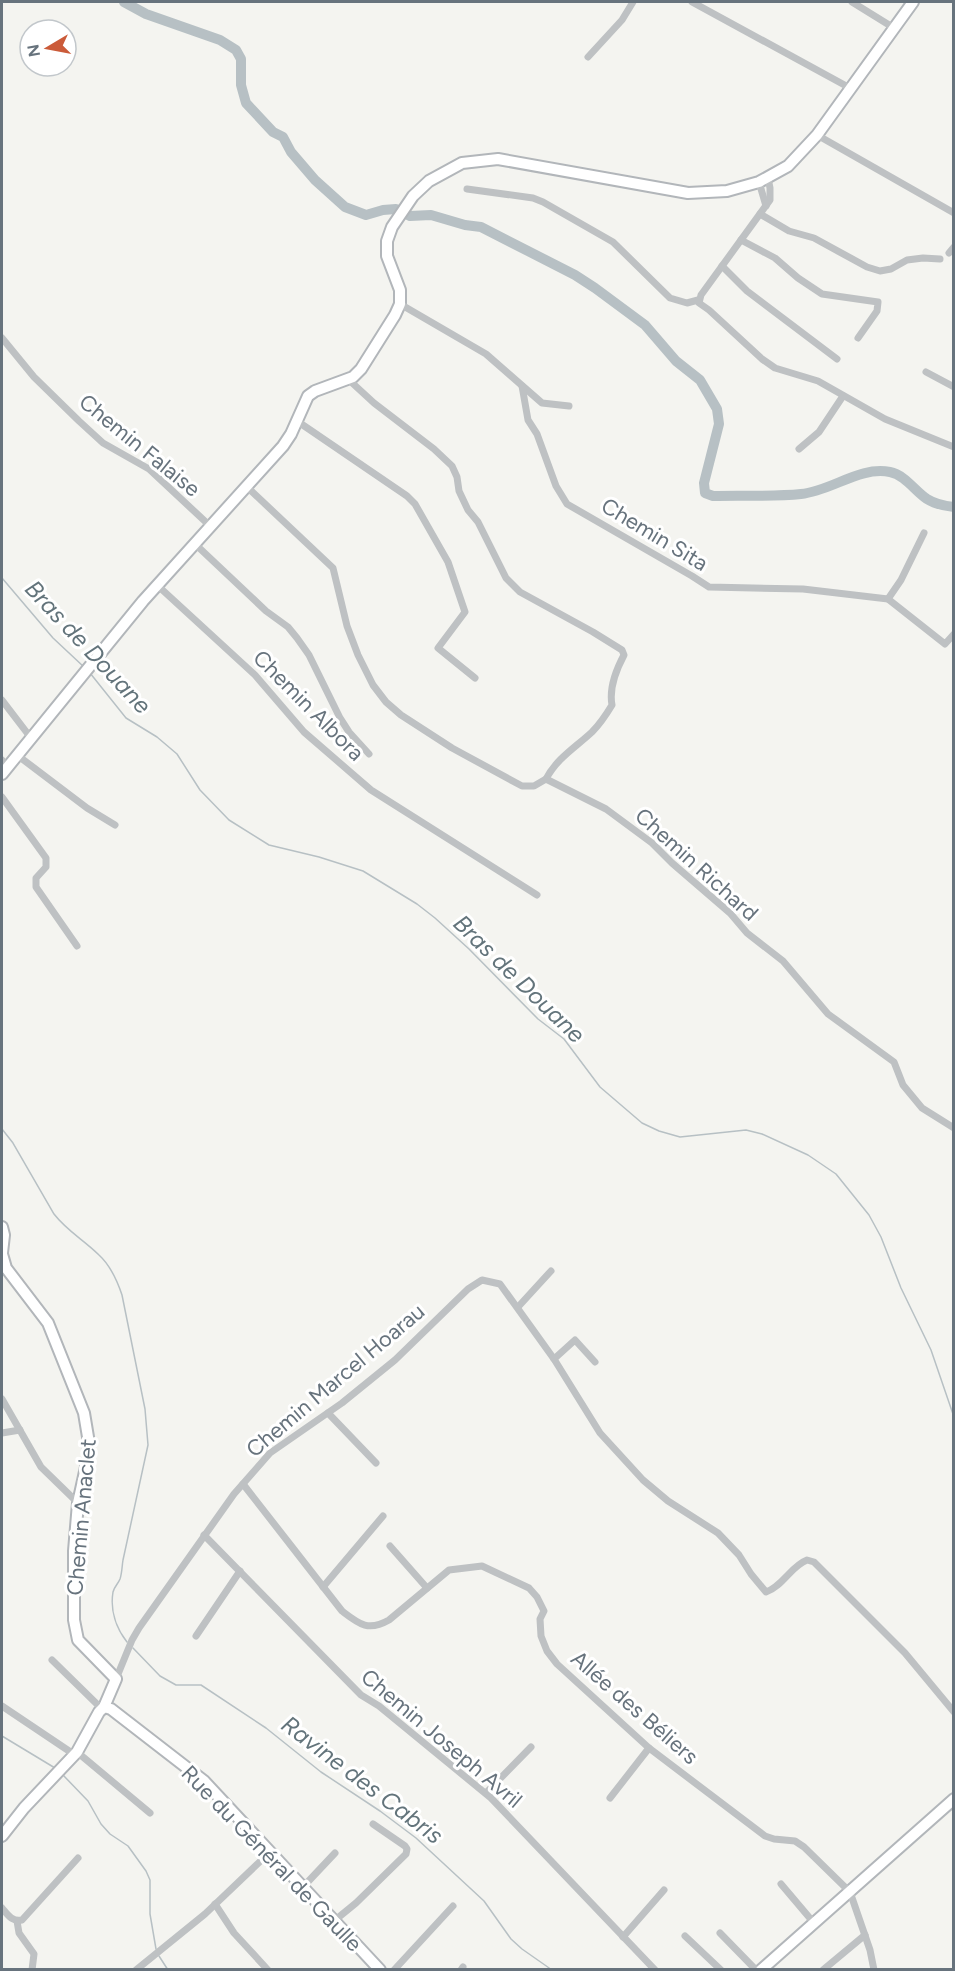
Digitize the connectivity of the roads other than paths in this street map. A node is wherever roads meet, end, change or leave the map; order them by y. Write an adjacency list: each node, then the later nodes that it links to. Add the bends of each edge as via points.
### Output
1 (633, 2): 6 (street)
2 (692, 2): 7 (street)
3 (852, 2): 5 (street)
4 (913, 2): 5 (main road)
5 (894, 28): 7 (main road)
6 (588, 57)
7 (850, 88): 8 (main road)
8 (817, 135): 9 (main road, via 788,166); 11 (street)
9 (764, 180): 12 (street, via 771,195); 17 (main road, via 727,191 688,193 498,159 462,163 429,181 413,196 392,227 387,252 400,290)
10 (467, 189): 16 (street, via 543,202 613,242 670,298 681,303)
11 (954, 213)
12 (760, 214): 13 (street); 14 (street, via 880,271 907,260)
13 (741, 240): 15 (street); 19 (street, via 775,258 822,294 878,302 878,311)
14 (940, 259)
15 (722, 266): 16 (street); 20 (street, via 747,291)
16 (699, 298): 25 (street, via 699,303 769,364 818,381)
17 (400, 304): 22 (main road, via 361,369); 23 (street, via 486,354)
18 (2, 338): 31 (street, Chemin Falaise, via 78,421 104,443 149,470)
19 (858, 338)
20 (837, 359)
21 (926, 372): 24 (street)
22 (349, 380): 27 (main road, via 308,396); 43 (street, via 452,466 468,510 506,578 520,592 622,650 624,655 613,681 612,705)
23 (522, 386): 26 (street, via 542,403); 35 (street, Chemin Sita, via 528,420 567,504 700,583 709,587 803,589)
24 (954, 387)
25 (843, 396): 28 (street, via 885,419); 29 (street, via 819,432)
26 (569, 405)
27 (297, 421): 30 (main road, via 283,446); 37 (street, via 416,504 448,562 465,612 438,648)
28 (954, 447)
29 (799, 449)
30 (246, 486): 31 (main road); 43 (street, via 333,568 358,655 386,702 452,748 522,786 534,786)
31 (209, 525): 33 (main road)
32 (924, 533): 35 (street)
33 (194, 543): 34 (main road); 40 (street, via 288,627 309,655 340,718)
34 (157, 585): 39 (main road); 46 (street, Chemin Albora, via 255,675 304,732 371,790)
35 (888, 599): 36 (street, via 945,644)
36 (954, 634)
37 (475, 678)
38 (2, 700): 39 (street)
39 (31, 738): 41 (main road)
40 (369, 754)
41 (18, 755): 42 (main road); 45 (street)
42 (3, 767)
43 (546, 779): 48 (street, Chemin Richard, via 606,809 652,843 747,933 783,961 828,1014 894,1062 903,1085 922,1108)
44 (2, 797): 47 (street, via 46,858 36,887)
45 (115, 825)
46 (537, 895)
47 (77, 946)
48 (954, 1128)
49 (2, 1227): 50 (main road, Chemin Anaclet)
50 (2, 1254): 63 (main road, Chemin Anaclet, via 6,1268 48,1323 84,1413 88,1458)
51 (550, 1271): 52 (street)
52 (518, 1307): 55 (street, Chemin Marcel Hoarau); 58 (street, Chemin Marcel Hoarau, via 500,1284 482,1280 468,1288 395,1360)
53 (573, 1332): 54 (street)
54 (576, 1340): 55 (street); 56 (street)
55 (554, 1359): 75 (street, Chemin Marcel Hoarau, via 607,1441 668,1501 718,1533 740,1555 766,1592 800,1563 814,1562 905,1653)
56 (595, 1362)
57 (2, 1400): 59 (street)
58 (328, 1413): 61 (street); 62 (street, Chemin Marcel Hoarau, via 270,1453)
59 (20, 1430): 60 (street); 63 (street, via 41,1467)
60 (2, 1432)
61 (376, 1463)
62 (243, 1484): 65 (street, Chemin Marcel Hoarau); 68 (street, Allée des Béliers)
63 (78, 1503): 72 (main road, Chemin Anaclet, via 75,1634)
64 (383, 1516): 68 (street)
65 (204, 1535): 67 (street, Chemin Joseph Avril); 72 (street, Chemin Marcel Hoarau, via 130,1644)
66 (390, 1546): 69 (street)
67 (240, 1572): 70 (street); 79 (street, Chemin Joseph Avril, via 361,1695)
68 (323, 1587): 69 (street, Allée des Béliers, via 342,1611 357,1622 372,1626 389,1620)
69 (427, 1588): 77 (street, Allée des Béliers, via 449,1570 482,1566 529,1588 542,1604 541,1636 547,1651)
70 (196, 1636)
71 (52, 1660): 74 (street)
72 (116, 1679): 74 (main road)
73 (2, 1704): 78 (street)
74 (103, 1708): 78 (main road); 85 (main road, Rue du Général de Gaulle, via 111,1709 204,1782)
75 (954, 1712)
76 (531, 1747): 79 (street)
77 (649, 1748): 80 (street); 91 (street, Allée des Béliers, via 765,1836 804,1846)
78 (76, 1753): 82 (street); 84 (main road)
79 (486, 1793): 101 (street, Chemin Joseph Avril)
80 (610, 1798)
81 (954, 1799): 91 (main road)
82 (150, 1813)
83 (373, 1824): 95 (street, via 405,1846 406,1854)
84 (4, 1828)
85 (270, 1852): 89 (main road, Rue du Général de Gaulle); 92 (street)
86 (335, 1853): 89 (street)
87 (78, 1858): 96 (street, via 26,1917)
88 (781, 1884): 97 (street)
89 (303, 1887): 95 (main road, Rue du Général de Gaulle)
90 (664, 1890): 101 (street)
91 (850, 1892): 97 (main road); 99 (street, Allée des Béliers)
92 (215, 1904): 103 (street); 104 (street, via 234,1934)
93 (453, 1906): 106 (street)
94 (2, 1908): 96 (street)
95 (334, 1920): 105 (main road, Rue du Général de Gaulle)
96 (17, 1921): 102 (street, via 19,1933 34,1954)
97 (814, 1923): 109 (main road)
98 (720, 1933): 109 (street)
99 (865, 1935): 110 (street); 111 (street, Allée des Béliers)
100 (685, 1936): 108 (street)
101 (623, 1937): 107 (street, Chemin Joseph Avril)
102 (32, 1970)
103 (136, 1970)
104 (268, 1970)
105 (380, 1970)
106 (394, 1970)
107 (655, 1970)
108 (721, 1970)
109 (759, 1970)
110 (823, 1970)
111 (874, 1970)

